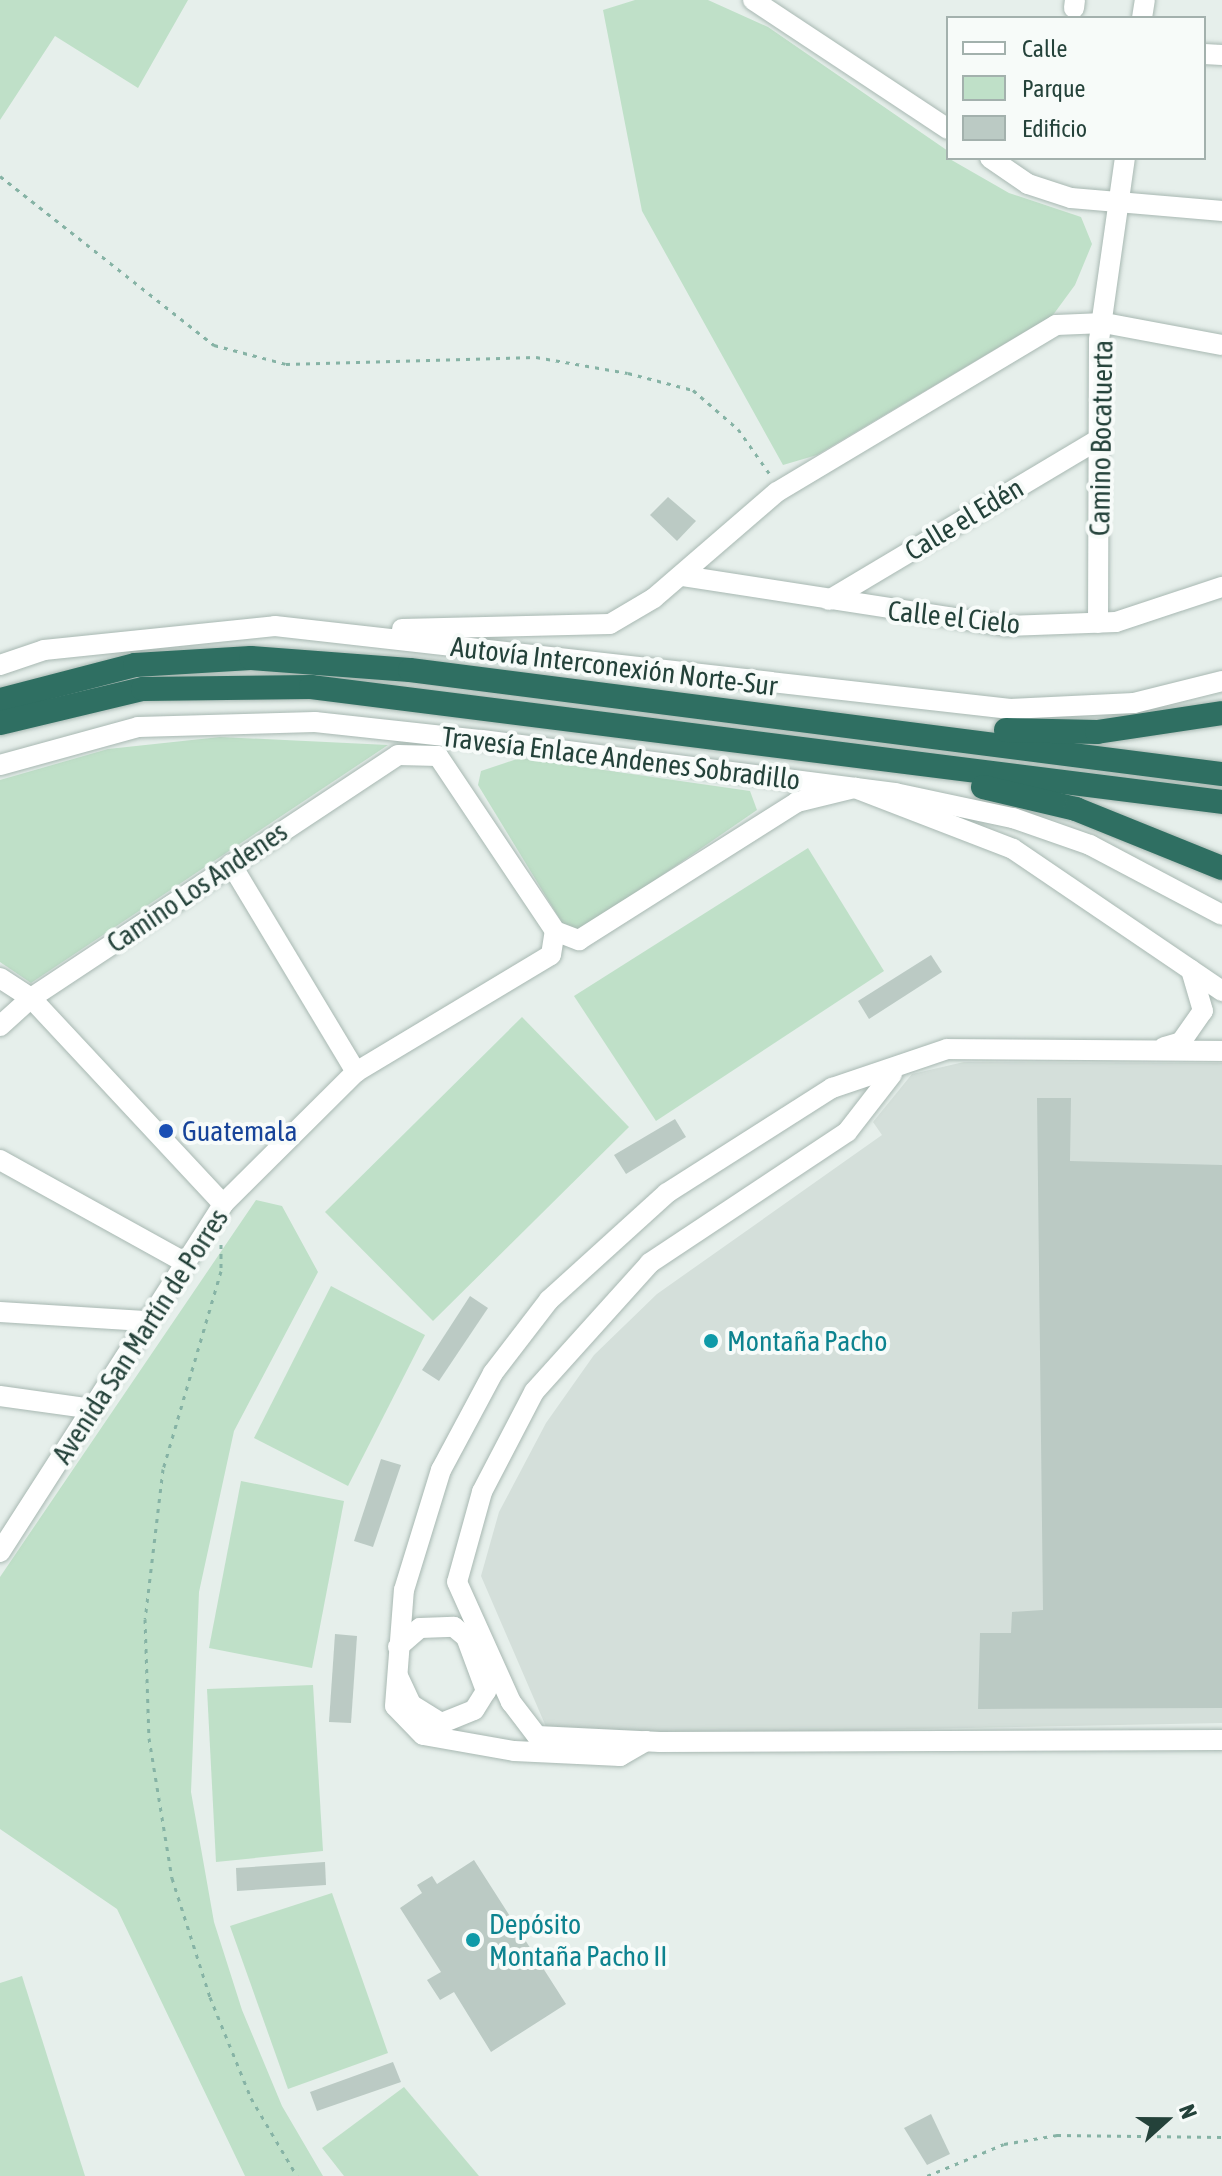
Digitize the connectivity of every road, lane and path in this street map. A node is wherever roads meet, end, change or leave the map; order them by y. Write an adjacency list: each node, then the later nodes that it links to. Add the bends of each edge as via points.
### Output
1 (753, 0): 2 (street)
2 (946, 128)
3 (993, 160): 6 (street, via 1028,184)
4 (1125, 160): 6 (street, Camino Bocatuerta)
5 (0, 176): 11 (path, via 214,345 286,364 536,357 628,373 693,390 738,429)
6 (1123, 205): 7 (street); 8 (street, Camino Bocatuerta)
7 (1222, 211)
8 (1104, 323): 9 (street); 10 (street, Camino Bocatuerta); 11 (street, via 1056,325)
9 (1222, 345)
10 (1099, 439): 14 (street, Calle el Edén); 15 (street, Camino Bocatuerta)
11 (777, 492): 12 (street)
12 (683, 576): 14 (street, Calle el Cielo); 16 (street, via 610,624)
13 (1222, 587): 15 (street, Calle el Cielo, via 1181,606)
14 (829, 600): 15 (street, Calle el Cielo, via 1007,626)
15 (1098, 623)
16 (366, 633): 17 (street, via 179,630 44,650); 18 (street, via 1010,709 1134,703)
17 (0, 665)
18 (1222, 681)
19 (0, 700): 22 (highway, Autovía Interconexión Norte-Sur, via 135,665 251,658 410,670)
20 (1222, 713): 22 (highway, via 1097,732 989,728)
21 (0, 723): 23 (highway, Autovía Interconexión Norte-Sur, via 143,689 311,687)
22 (948, 739): 25 (highway, Autovía Interconexión Norte-Sur)
23 (922, 763): 27 (highway, Autovía Interconexión Norte-Sur); 29 (highway, via 961,783 1076,809)
24 (0, 765): 26 (street, Travesía Enlace Andenes Sobradillo, via 138,727 315,722)
25 (1222, 774)
26 (855, 788): 30 (street, Travesía Enlace Andenes Sobradillo, via 1047,829); 31 (street, via 797,802 604,930 579,940); 32 (street, via 884,805 956,823 1013,849)
27 (1222, 802)
28 (231, 864): 31 (street, Camino Los Andenes, via 398,755 438,756); 35 (street, Camino Los Andenes); 39 (street)
29 (1222, 868)
30 (1222, 915)
31 (555, 931): 39 (street, Avenida San Martín de Porres, via 551,955)
32 (1189, 965): 34 (street); 37 (street, via 1203,1011 1181,1042)
33 (0, 978): 35 (street)
34 (1222, 991)
35 (31, 998): 36 (street, Camino Los Andenes); 42 (street)
36 (0, 1026)
37 (1164, 1047): 38 (street); 40 (street, via 947,1049)
38 (1222, 1051)
39 (356, 1072): 42 (street, Avenida San Martín de Porres)
40 (892, 1074): 49 (street, via 832,1088 667,1193 549,1300 493,1373 441,1470 404,1590); 52 (street, via 847,1132 685,1237 610,1304 534,1392 482,1492 457,1582 511,1702 537,1736)
41 (0, 1160): 43 (street)
42 (221, 1206): 43 (street, Avenida San Martín de Porres); 56 (path, via 221,1271 161,1481 145,1619 149,1738 172,1878 210,1997 251,2098)
43 (182, 1261): 45 (street, Avenida San Martín de Porres)
44 (0, 1312): 45 (street)
45 (145, 1321): 47 (street, Avenida San Martín de Porres)
46 (0, 1396): 47 (street)
47 (94, 1409): 48 (street, Avenida San Martín de Porres)
48 (0, 1552)
49 (398, 1647): 50 (street); 51 (street, via 420,1628 454,1627)
50 (396, 1668): 51 (street, via 411,1704 441,1723 474,1710 486,1691); 54 (street, via 400,1717 423,1735 556,1757 620,1756)
51 (483, 1674): 52 (street, via 520,1738 575,1748)
52 (620, 1740): 54 (street)
53 (1222, 1740): 54 (street)
54 (646, 1741)
55 (1222, 2137): 57 (path, via 1043,2137)
56 (297, 2176)
57 (927, 2176)

